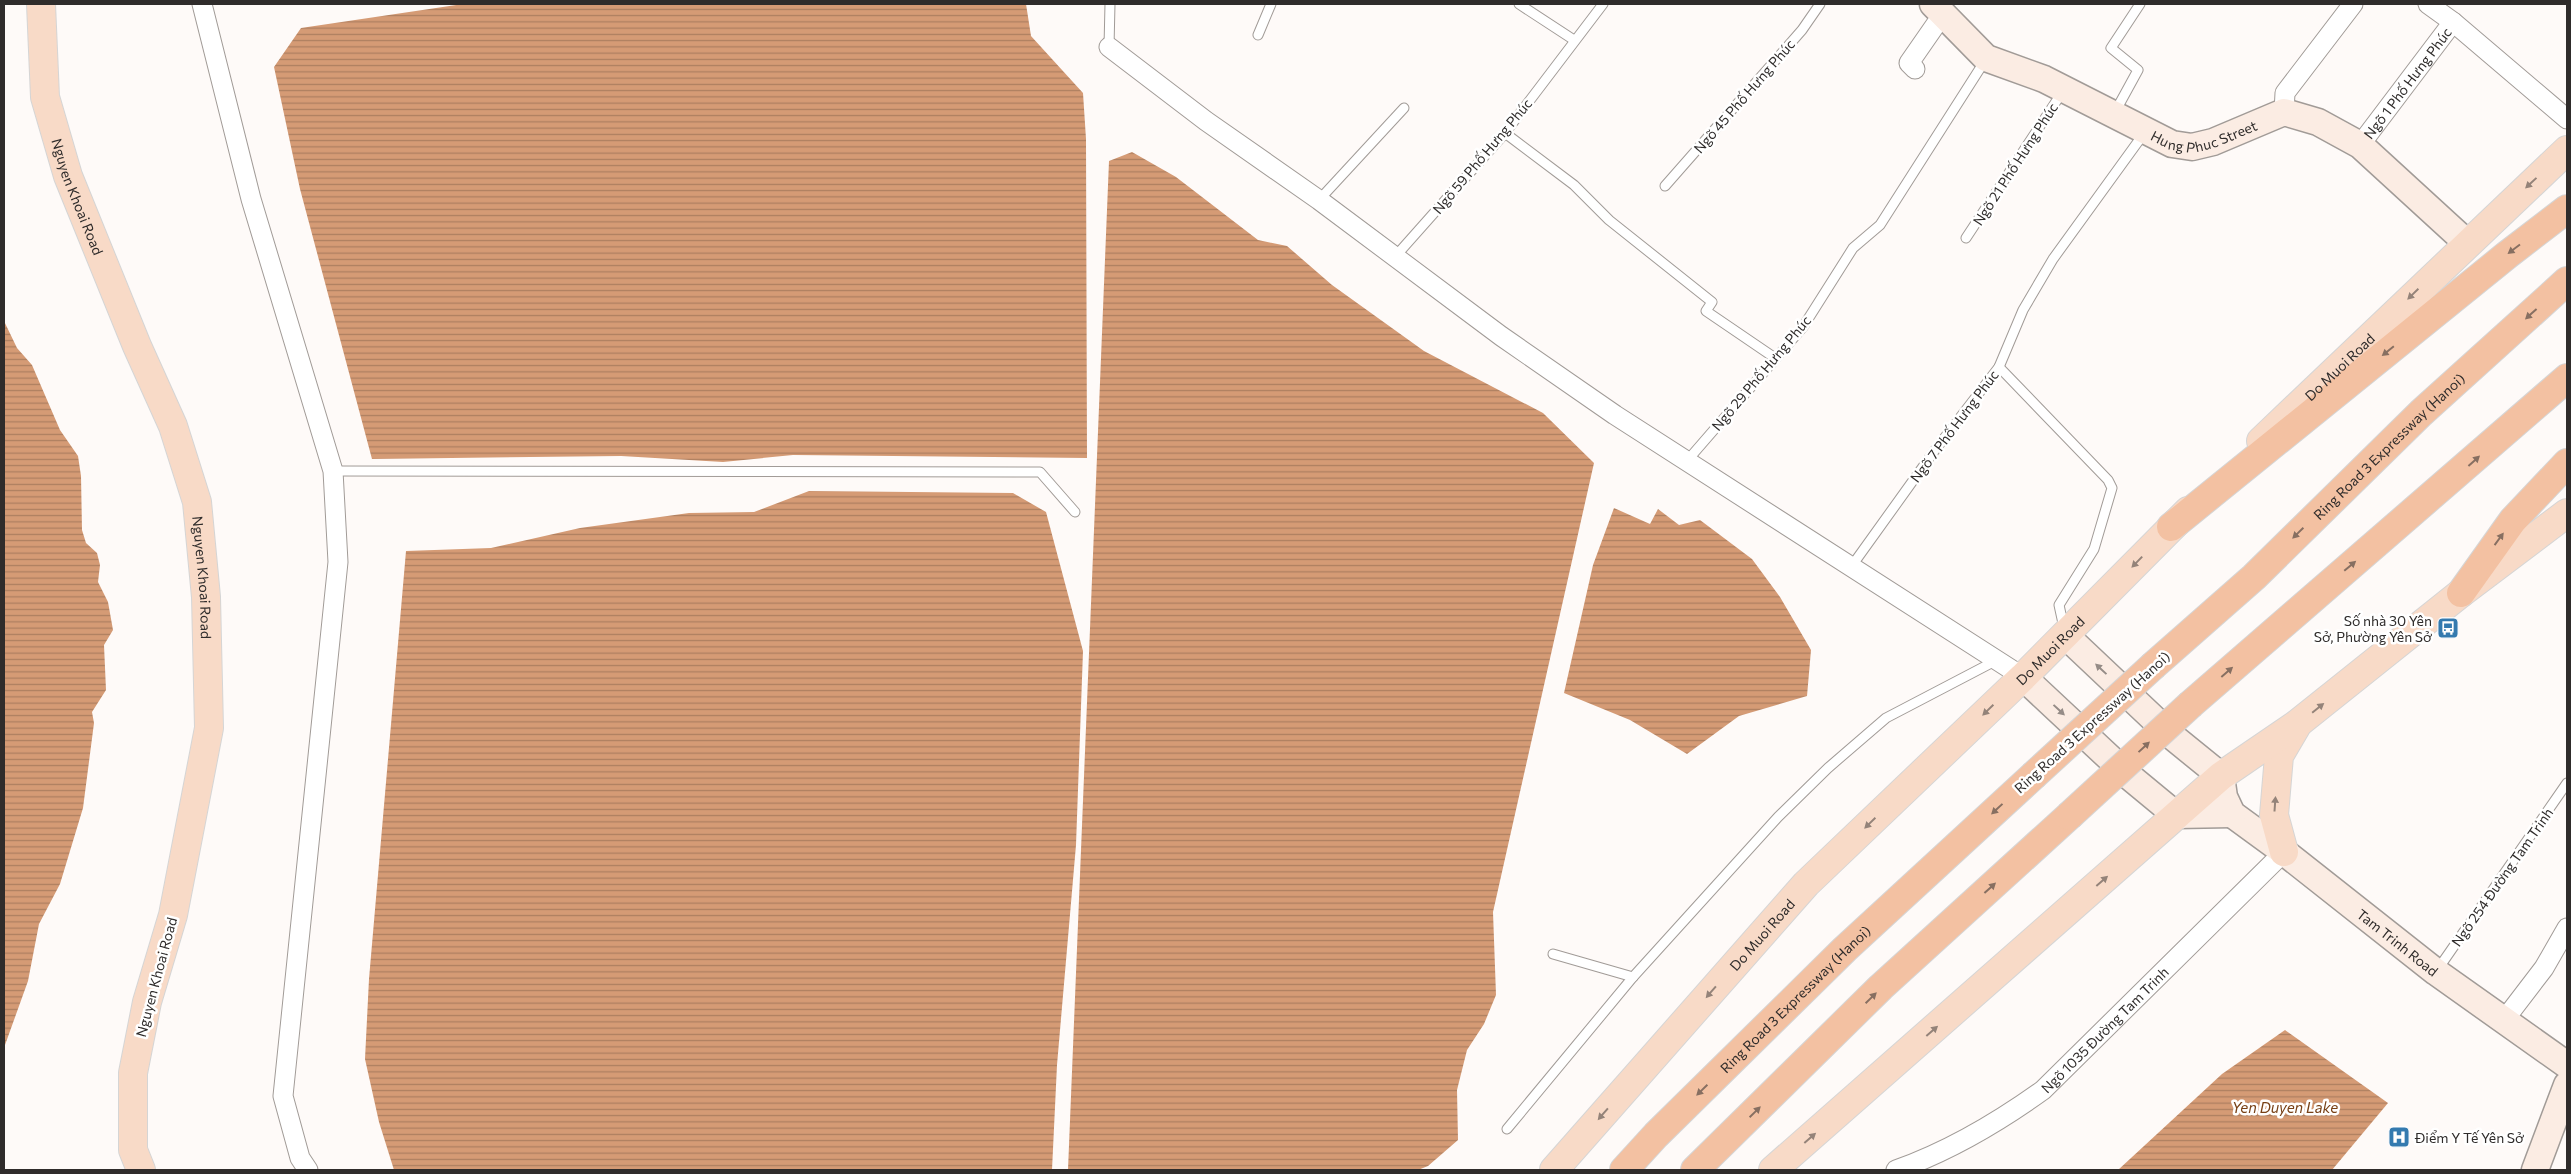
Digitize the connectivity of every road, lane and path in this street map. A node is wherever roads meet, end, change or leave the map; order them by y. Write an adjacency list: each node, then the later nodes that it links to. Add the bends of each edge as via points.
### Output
1 (42, 4): 62 (main road, Nguyen Khoai Road, via 45,97 68,176 173,426 197,502 206,598 210,728 173,915 147,1002 133,1072 133,1150)
2 (202, 4): 39 (street, via 251,199)
3 (1110, 4): 15 (lane)
4 (1271, 4): 13 (lane)
5 (1519, 4): 14 (lane)
6 (1603, 4): 14 (lane, Ngõ 59 Phố Hưng Phúc)
7 (1820, 4): 27 (lane, Ngõ 45 Phố Hưng Phúc, via 1802,30)
8 (2140, 4): 21 (lane, via 2111,48 2138,70)
9 (2353, 4): 20 (street, via 2285,93)
10 (2428, 4): 12 (street, Ngõ 1 Phố Hưng Phúc)
11 (1938, 9): 16 (main road, Hung Phuc Street); 17 (street, via 1909,63)
12 (2453, 22): 22 (street); 25 (street, Ngõ 1 Phố Hưng Phúc)
13 (1258, 35)
14 (1574, 40): 24 (lane, Ngõ 59 Phố Hưng Phúc)
15 (1109, 47): 28 (street, via 1206,121)
16 (1986, 58): 18 (main road, Hung Phuc Street); 34 (lane, Ngõ 29 Phố Hưng Phúc, via 1880,224 1853,248 1803,327)
17 (1915, 69)
18 (2064, 89): 21 (main road, Hung Phuc Street); 30 (lane, Ngõ 21 Phố Hưng Phúc)
19 (1404, 108): 28 (lane)
20 (2284, 112): 23 (main road, Hung Phuc Street, via 2213,142 2192,147 2172,144); 25 (main road, via 2318,122)
21 (2114, 114): 23 (main road, Hung Phuc Street)
22 (2567, 119)
23 (2146, 130): 35 (lane, Ngõ 7 Phố Hưng Phúc, via 2053,258 2023,310)
24 (1505, 133): 32 (lane, Ngõ 59 Phố Hưng Phúc); 34 (lane, via 1574,185 1616,226 1712,302 1706,311)
25 (2360, 145): 31 (main road)
26 (2567, 150): 31 (main road, Do Muoi Road, one-way to 31)
27 (1665, 186)
28 (1319, 200): 32 (street)
29 (2567, 209): 42 (highway, one-way to 42)
30 (1966, 238)
31 (2467, 243): 42 (main road, Do Muoi Road, one-way to 42)
32 (1394, 258): 37 (street, via 1509,342)
33 (2567, 281): 65 (highway, Ring Road 3 Expressway (Hanoi), one-way to 65, bridge, via 2421,413 2254,577 1845,950)
34 (1776, 358): 37 (lane, Ngõ 29 Phố Hưng Phúc)
35 (1999, 367): 43 (lane, Ngõ 7 Phố Hưng Phúc); 45 (lane, via 2108,480 2112,488 2094,548 2059,605)
36 (2567, 378): 66 (highway, one-way to 36, bridge, via 1881,987 2191,704)
37 (1685, 462): 43 (street)
38 (2567, 463): 44 (highway, one-way to 38, via 2513,520)
39 (333, 471): 40 (lane, via 1040,472); 63 (street, via 338,562 283,1096 300,1158)
40 (1075, 512)
41 (2567, 513): 44 (main road)
42 (2171, 527): 45 (main road, Do Muoi Road, one-way to 45)
43 (1851, 567): 46 (street)
44 (2461, 593): 48 (main road, one-way to 44)
45 (2065, 635): 47 (main road, Do Muoi Road); 49 (main road, one-way to 45, via 2173,737)
46 (1997, 660): 47 (street); 57 (lane, via 1886,718 1828,768 1778,817)
47 (2023, 677): 52 (main road, one-way to 52); 64 (main road, Do Muoi Road, one-way to 64, via 1806,884)
48 (2297, 724): 49 (main road); 53 (main road, one-way to 48, via 2274,815 2279,756)
49 (2221, 776): 51 (main road, via 2224,798); 52 (main road)
50 (2567, 783): 56 (lane, Ngõ 254 Đường Tam Trinh)
51 (2232, 814): 52 (main road); 53 (main road, Tam Trinh Road)
52 (2176, 816): 67 (main road, one-way to 52)
53 (2284, 852): 56 (main road, Tam Trinh Road); 68 (street, Ngõ 1035 Đường Tam Trinh, via 2043,1090 1968,1138)
54 (2567, 928): 58 (street, via 2544,968)
55 (1553, 954): 57 (lane)
56 (2436, 972): 58 (main road, Tam Trinh Road)
57 (1633, 977): 61 (lane)
58 (2505, 1019): 59 (main road, Tam Trinh Road)
59 (2567, 1065)
60 (2567, 1085): 69 (main road)
61 (1507, 1130)
62 (142, 1170)
63 (308, 1170)
64 (1554, 1170)
65 (1624, 1170)
66 (1695, 1170)
67 (1773, 1170)
68 (1896, 1170)
69 (2535, 1170)

